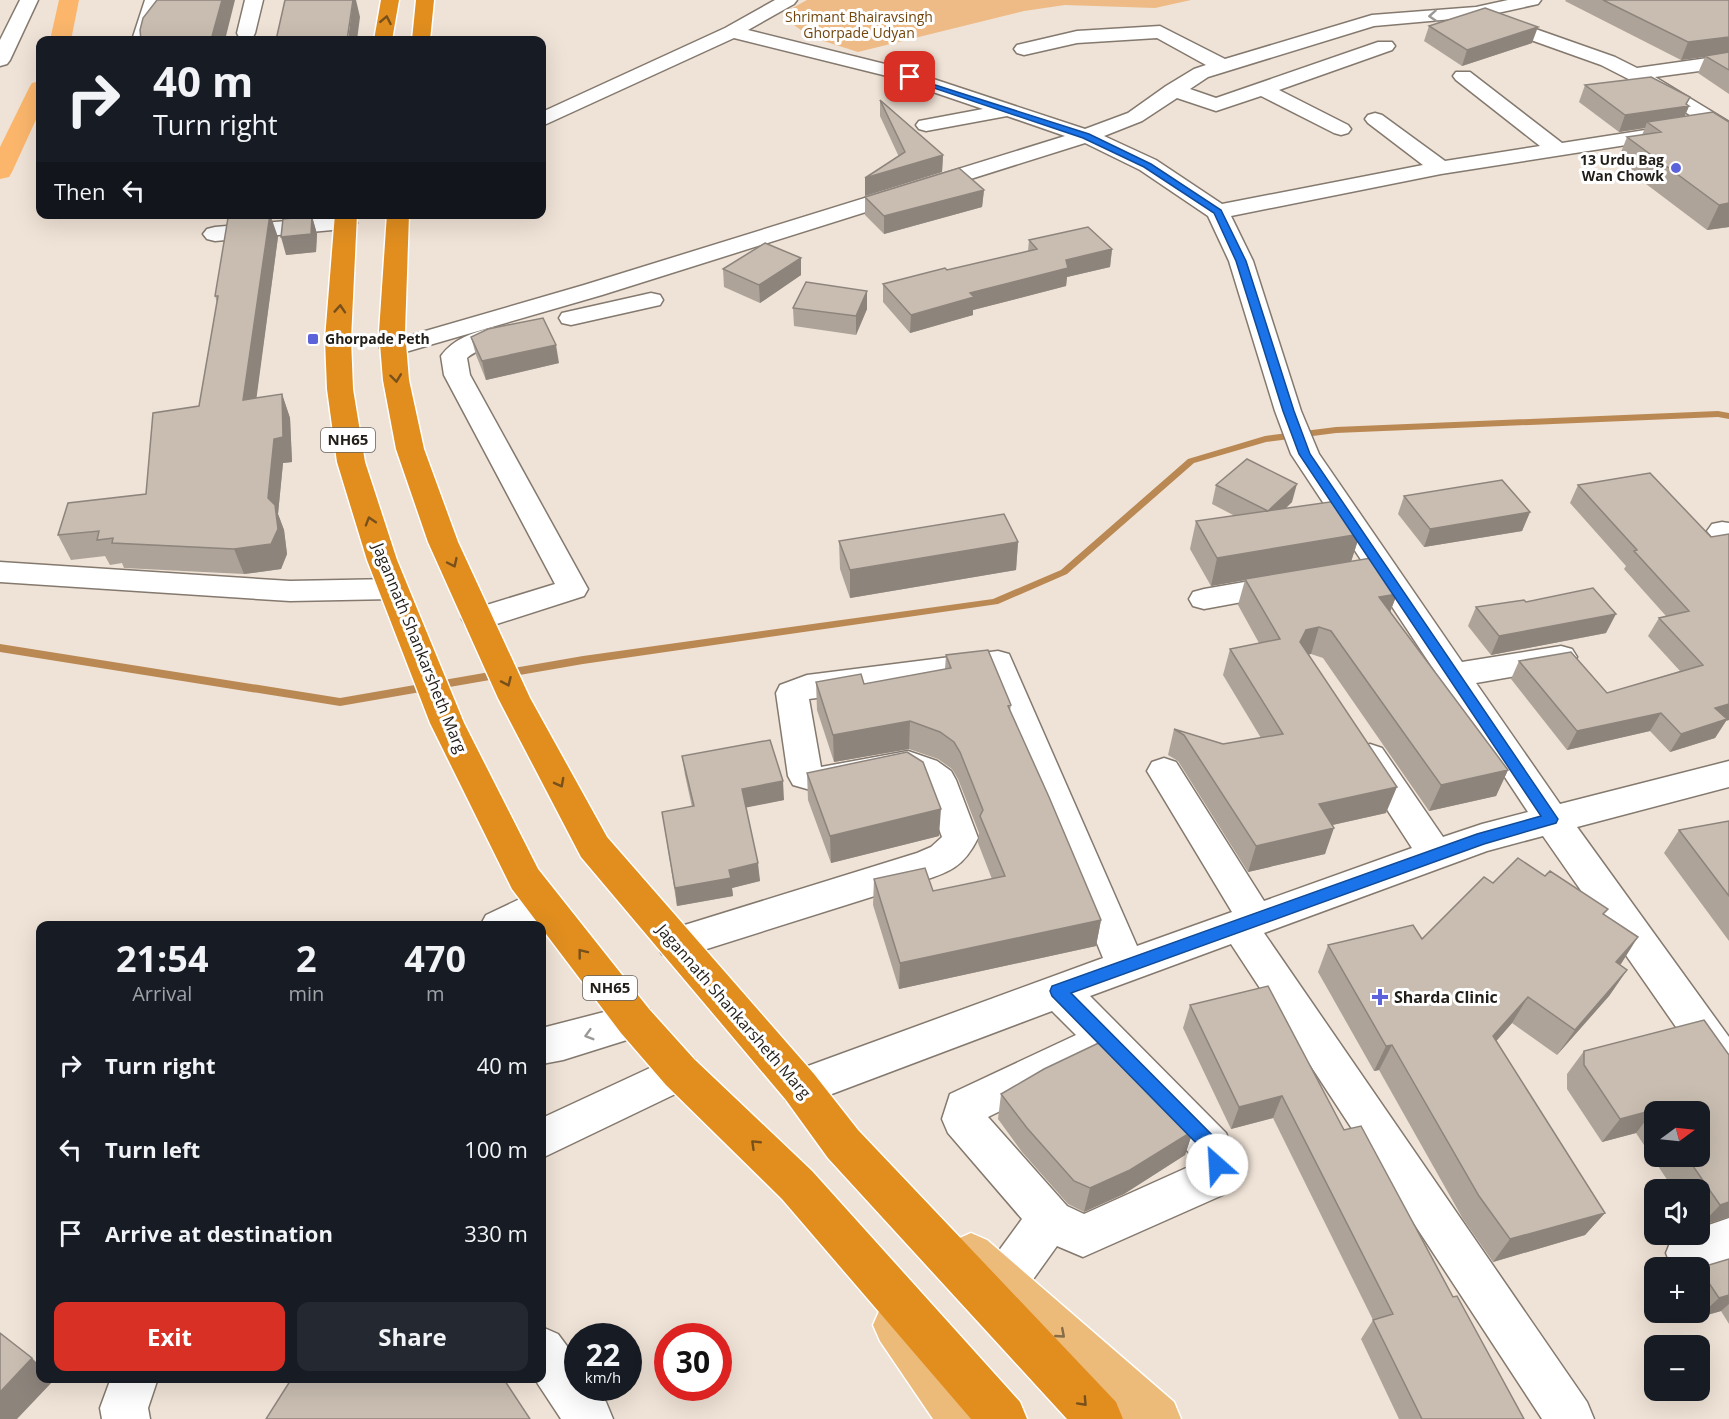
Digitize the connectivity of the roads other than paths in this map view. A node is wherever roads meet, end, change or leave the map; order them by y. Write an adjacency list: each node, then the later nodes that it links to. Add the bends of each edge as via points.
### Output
1 (29, 0): 16 (street)
2 (154, 0): 11 (street)
3 (254, 0): 10 (street)
4 (390, 0): 12 (highway, one-way to 4)
5 (425, 0): 13 (highway)
6 (1532, 0): 8 (street)
7 (779, 1): 9 (street)
8 (1476, 13): 18 (street, one-way to 18, via 1370,11); 19 (street)
9 (732, 32): 23 (street, via 890,71); 24 (street)
10 (246, 33)
11 (142, 36)
12 (383, 36)
13 (421, 36)
14 (1385, 46): 21 (street)
15 (1024, 49): 18 (street, via 1077,37 1160,32)
16 (0, 60)
17 (1729, 61): 19 (street)
18 (1223, 66): 22 (street, via 1201,73)
19 (1635, 74): 27 (street)
20 (1463, 76): 30 (street)
21 (1263, 89): 22 (street, via 1216,105); 28 (street)
22 (1173, 90): 29 (street, via 1135,117)
23 (1008, 110): 26 (street); 29 (street)
24 (546, 118)
25 (1375, 119): 31 (street)
26 (926, 124)
27 (1725, 128): 30 (street)
28 (1341, 129)
29 (1086, 136): 32 (street, via 1148,165); 37 (street, via 593,290)
30 (1558, 150): 31 (street)
31 (1441, 168): 32 (street)
32 (1218, 212): 38 (street, via 1241,261 1305,454)
33 (346, 219): 35 (street); 42 (highway, Jagannath Shankarsheth Marg / NH65, one-way to 33, via 351,462 340,389 338,339)
34 (398, 219): 37 (highway, Jagannath Shankarsheth Marg)
35 (214, 234)
36 (651, 300): 44 (street, via 494,335 467,344 454,356 457,375 573,589)
37 (393, 348): 44 (highway, Jagannath Shankarsheth Marg, one-way to 44, via 410,449 444,542)
38 (1382, 569): 40 (street); 46 (street)
39 (0, 572): 42 (street, via 290,591)
40 (1348, 575)
41 (1315, 580): 43 (street)
42 (393, 589): 52 (highway, Jagannath Shankarsheth Marg / NH65, via 447,723 525,879)
43 (1204, 599)
44 (481, 625): 55 (highway, Jagannath Shankarsheth Marg, one-way to 55, via 514,698 594,847)
45 (1568, 656): 46 (street)
46 (1453, 675): 50 (street)
47 (1350, 727): 51 (street)
48 (1164, 771): 54 (street)
49 (1729, 774): 50 (street)
50 (1551, 819): 51 (street); 61 (street)
51 (1436, 855): 54 (street)
52 (543, 903): 53 (street); 58 (highway, Jagannath Shankarsheth Marg / NH65, one-way to 52)
53 (509, 921)
54 (1247, 923): 56 (street); 79 (street)
55 (675, 943): 56 (street, via 919,867 955,849 960,838 939,780 925,770 908,764 821,780 805,776 792,693 807,687 998,662); 63 (highway, Jagannath Shankarsheth Marg)
56 (1126, 966): 57 (street)
57 (1058, 991): 59 (street); 63 (street)
58 (635, 1021): 60 (street, one-way to 60); 62 (highway, Jagannath Shankarsheth Marg / NH65)
59 (1107, 1039): 67 (street, via 964,1107 963,1119); 67 (street, via 1211,1147 1217,1165 1209,1180 1083,1236)
60 (546, 1045)
61 (1729, 1070)
62 (680, 1072): 64 (street); 66 (highway, Jagannath Shankarsheth Marg / NH65, one-way to 62)
63 (800, 1087): 65 (highway, Jagannath Shankarsheth Marg)
64 (546, 1137)
65 (843, 1143): 70 (main road, Jagannath Shankarsheth Marg); 77 (highway, Jagannath Shankarsheth Marg, one-way to 77)
66 (798, 1185): 75 (main road, Jagannath Shankarsheth Marg); 76 (highway, Jagannath Shankarsheth Marg / NH65)
67 (1052, 1221): 70 (street, via 1036,1236)
68 (1729, 1240): 69 (street)
69 (1688, 1253)
70 (1003, 1283): 78 (main road, Jagannath Shankarsheth Marg, one-way to 78)
71 (546, 1356): 74 (street)
72 (133, 1383): 73 (street, via 124,1408)
73 (126, 1419)
74 (589, 1419)
75 (962, 1419)
76 (1003, 1419)
77 (1099, 1419)
78 (1157, 1419)
79 (1570, 1419)

